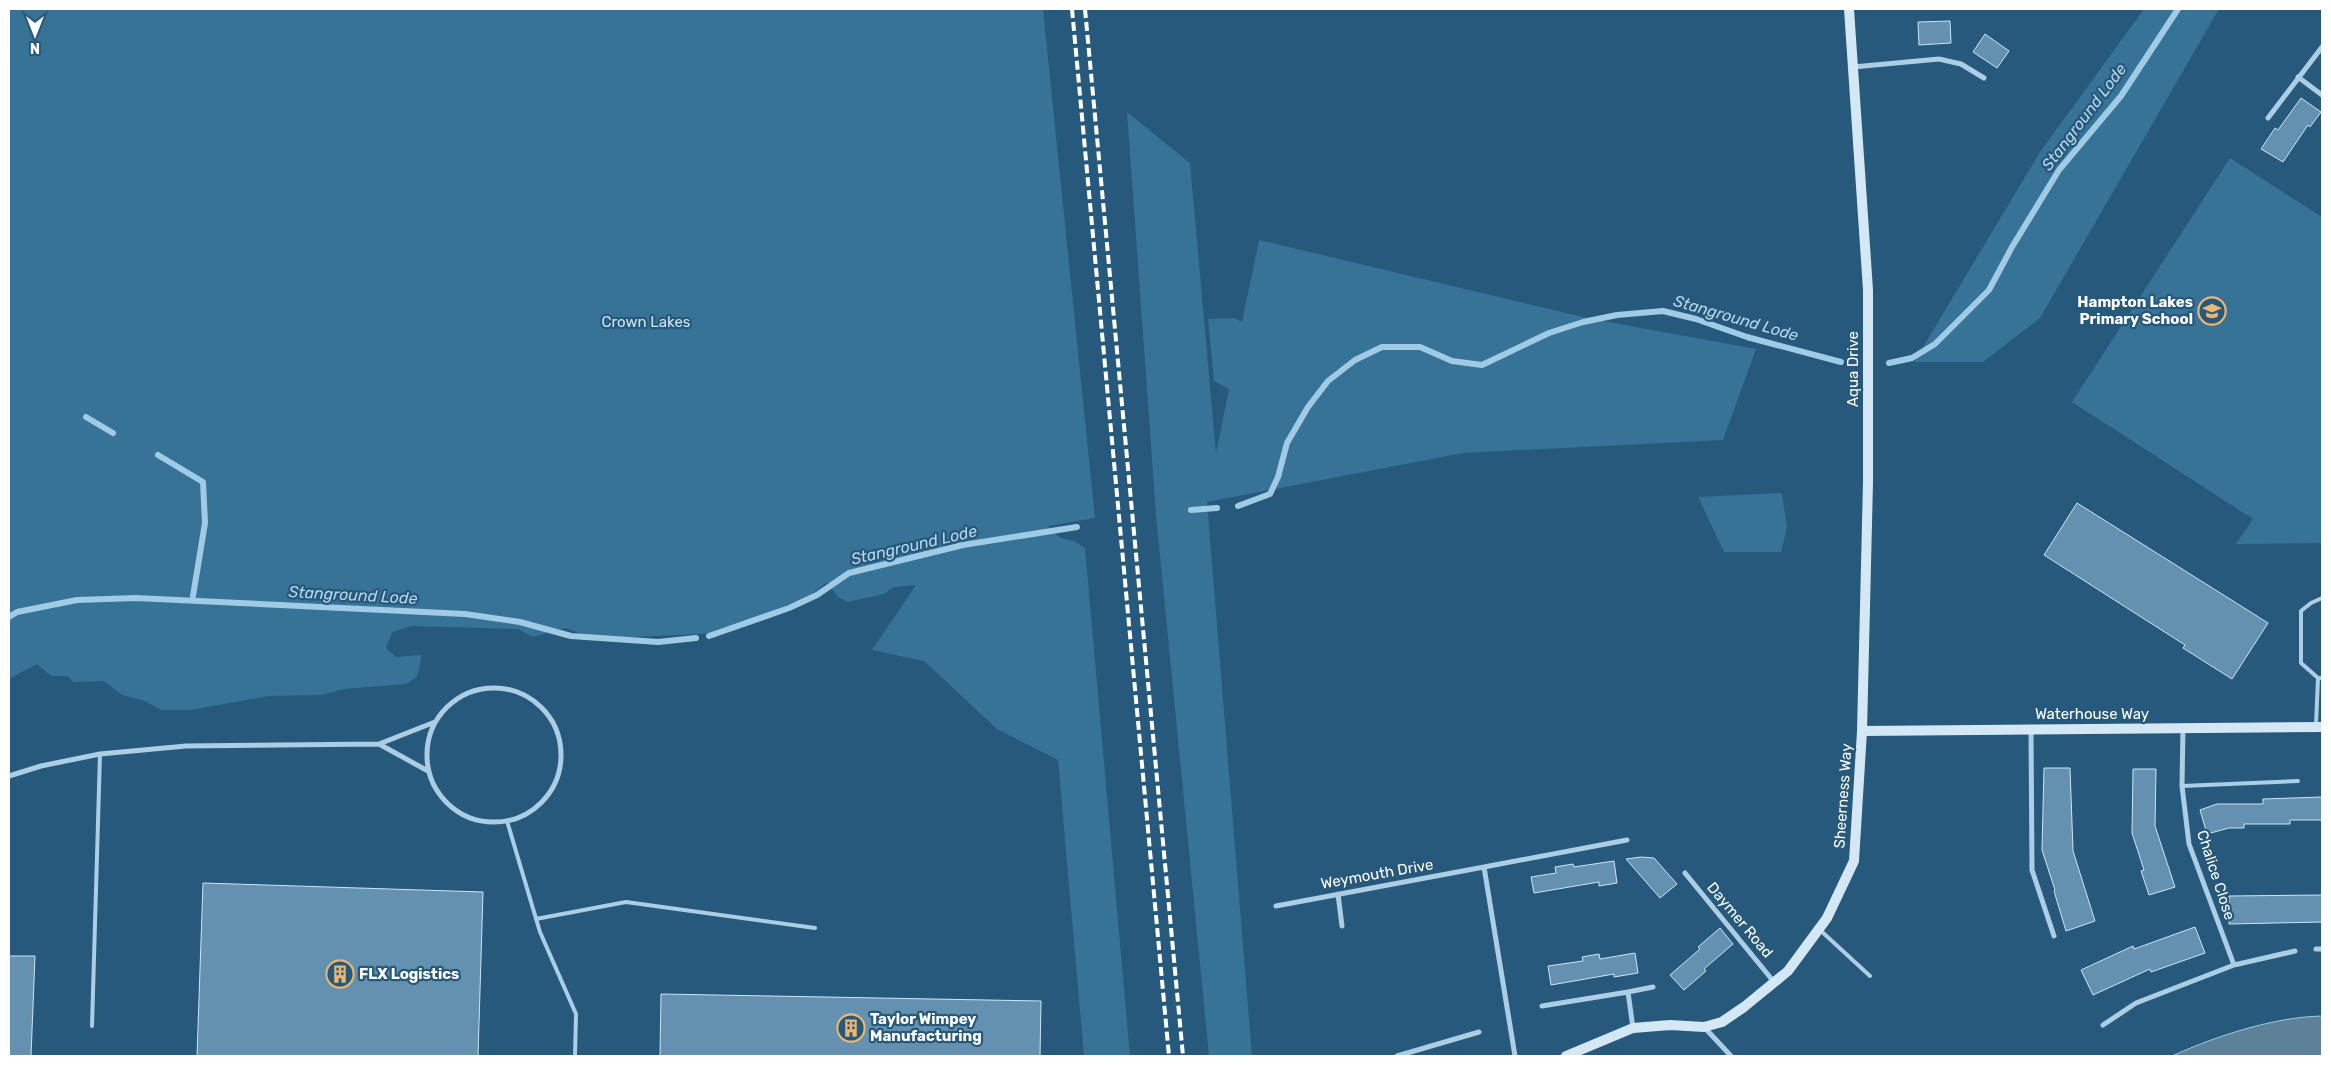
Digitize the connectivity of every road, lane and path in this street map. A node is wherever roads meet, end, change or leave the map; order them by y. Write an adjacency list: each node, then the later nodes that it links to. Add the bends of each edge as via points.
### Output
1 (1849, 9): 3 (street, Aqua Drive)
2 (2322, 47): 4 (street)
3 (1852, 67): 5 (street, via 1939,59 1961,64); 14 (street, Aqua Drive, via 1868,290 1868,482)
4 (2298, 77): 6 (street); 7 (street)
5 (1984, 78)
6 (2322, 95)
7 (2268, 118)
8 (2322, 598): 9 (lane, via 2301,611 2301,663)
9 (2320, 678): 11 (lane)
10 (434, 722): 15 (street); 17 (street, via 426,746); 21 (street, via 458,697 490,687 523,693 549,715 562,746 557,780 537,807)
11 (2319, 727): 12 (street, Waterhouse Way)
12 (2183, 728): 13 (street, Waterhouse Way); 20 (street, Chalice Close)
13 (2031, 729): 14 (street, Waterhouse Way); 31 (street, via 2032,870)
14 (1862, 731): 30 (street, Sheerness Way, via 1854,861)
15 (379, 744): 16 (street, via 186,746); 17 (street)
16 (100, 754): 18 (street); 42 (lane)
17 (428, 771): 21 (street, via 444,801 473,819)
18 (9, 776)
19 (2298, 781): 20 (lane)
20 (2182, 786): 35 (street, Chalice Close, via 2189,844)
21 (507, 821): 27 (lane)
22 (1627, 840): 23 (street, Weymouth Drive)
23 (1484, 867): 25 (street, Weymouth Drive); 49 (street)
24 (1685, 873): 37 (street, Daymer Road)
25 (1338, 894): 26 (street, Weymouth Drive); 28 (street)
26 (1276, 906)
27 (536, 919): 29 (lane, via 626,902); 47 (lane, via 576,1014)
28 (1342, 926)
29 (815, 928)
30 (1819, 929): 36 (lane); 37 (street, Sheerness Way, via 1788,971)
31 (2054, 936)
32 (2316, 949): 33 (street)
33 (2322, 949)
34 (2295, 951): 35 (street)
35 (2234, 965): 41 (street, via 2136,1003)
36 (1870, 976)
37 (1775, 982): 43 (street, Sheerness Way, via 1722,1022)
38 (1653, 987): 39 (street)
39 (1628, 992): 40 (street); 44 (street)
40 (1542, 1006)
41 (2103, 1025)
42 (92, 1026)
43 (1704, 1027): 44 (street, Sheerness Way); 51 (street)
44 (1633, 1028): 46 (street, Sheerness Way)
45 (1479, 1032): 48 (street)
46 (1588, 1052): 50 (street, Sheerness Way)
47 (575, 1056)
48 (1397, 1056)
49 (1515, 1056)
50 (1566, 1056)
51 (1731, 1056)

